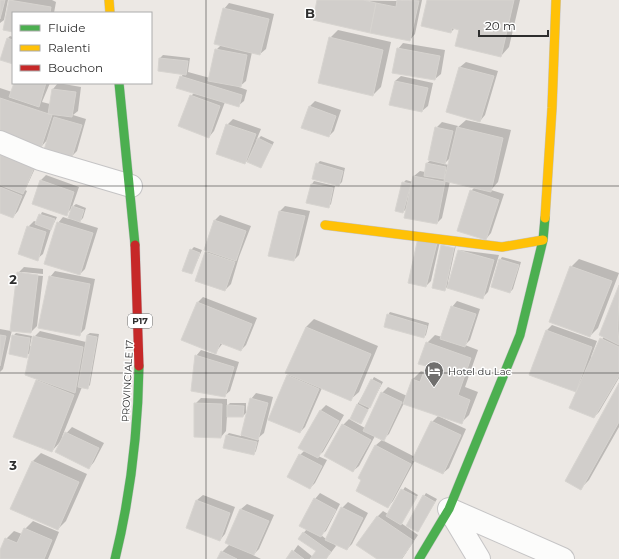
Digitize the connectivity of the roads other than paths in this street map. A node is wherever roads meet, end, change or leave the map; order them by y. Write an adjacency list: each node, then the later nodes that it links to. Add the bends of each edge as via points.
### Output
1 (109, 0): 3 (street)
2 (556, 0): 8 (street)
3 (110, 12)
4 (119, 84): 6 (street, PROVINCIALE 17 / P17)
5 (0, 142): 6 (street, via 40,159)
6 (131, 186): 10 (street, PROVINCIALE 17 / P17, via 140,345 137,418 129,497)
7 (325, 225): 8 (street, via 502,247)
8 (543, 240): 9 (street, via 520,335)
9 (449, 509): 11 (street); 12 (street); 13 (street)
10 (115, 559)
11 (419, 559)
12 (480, 559)
13 (563, 559)

